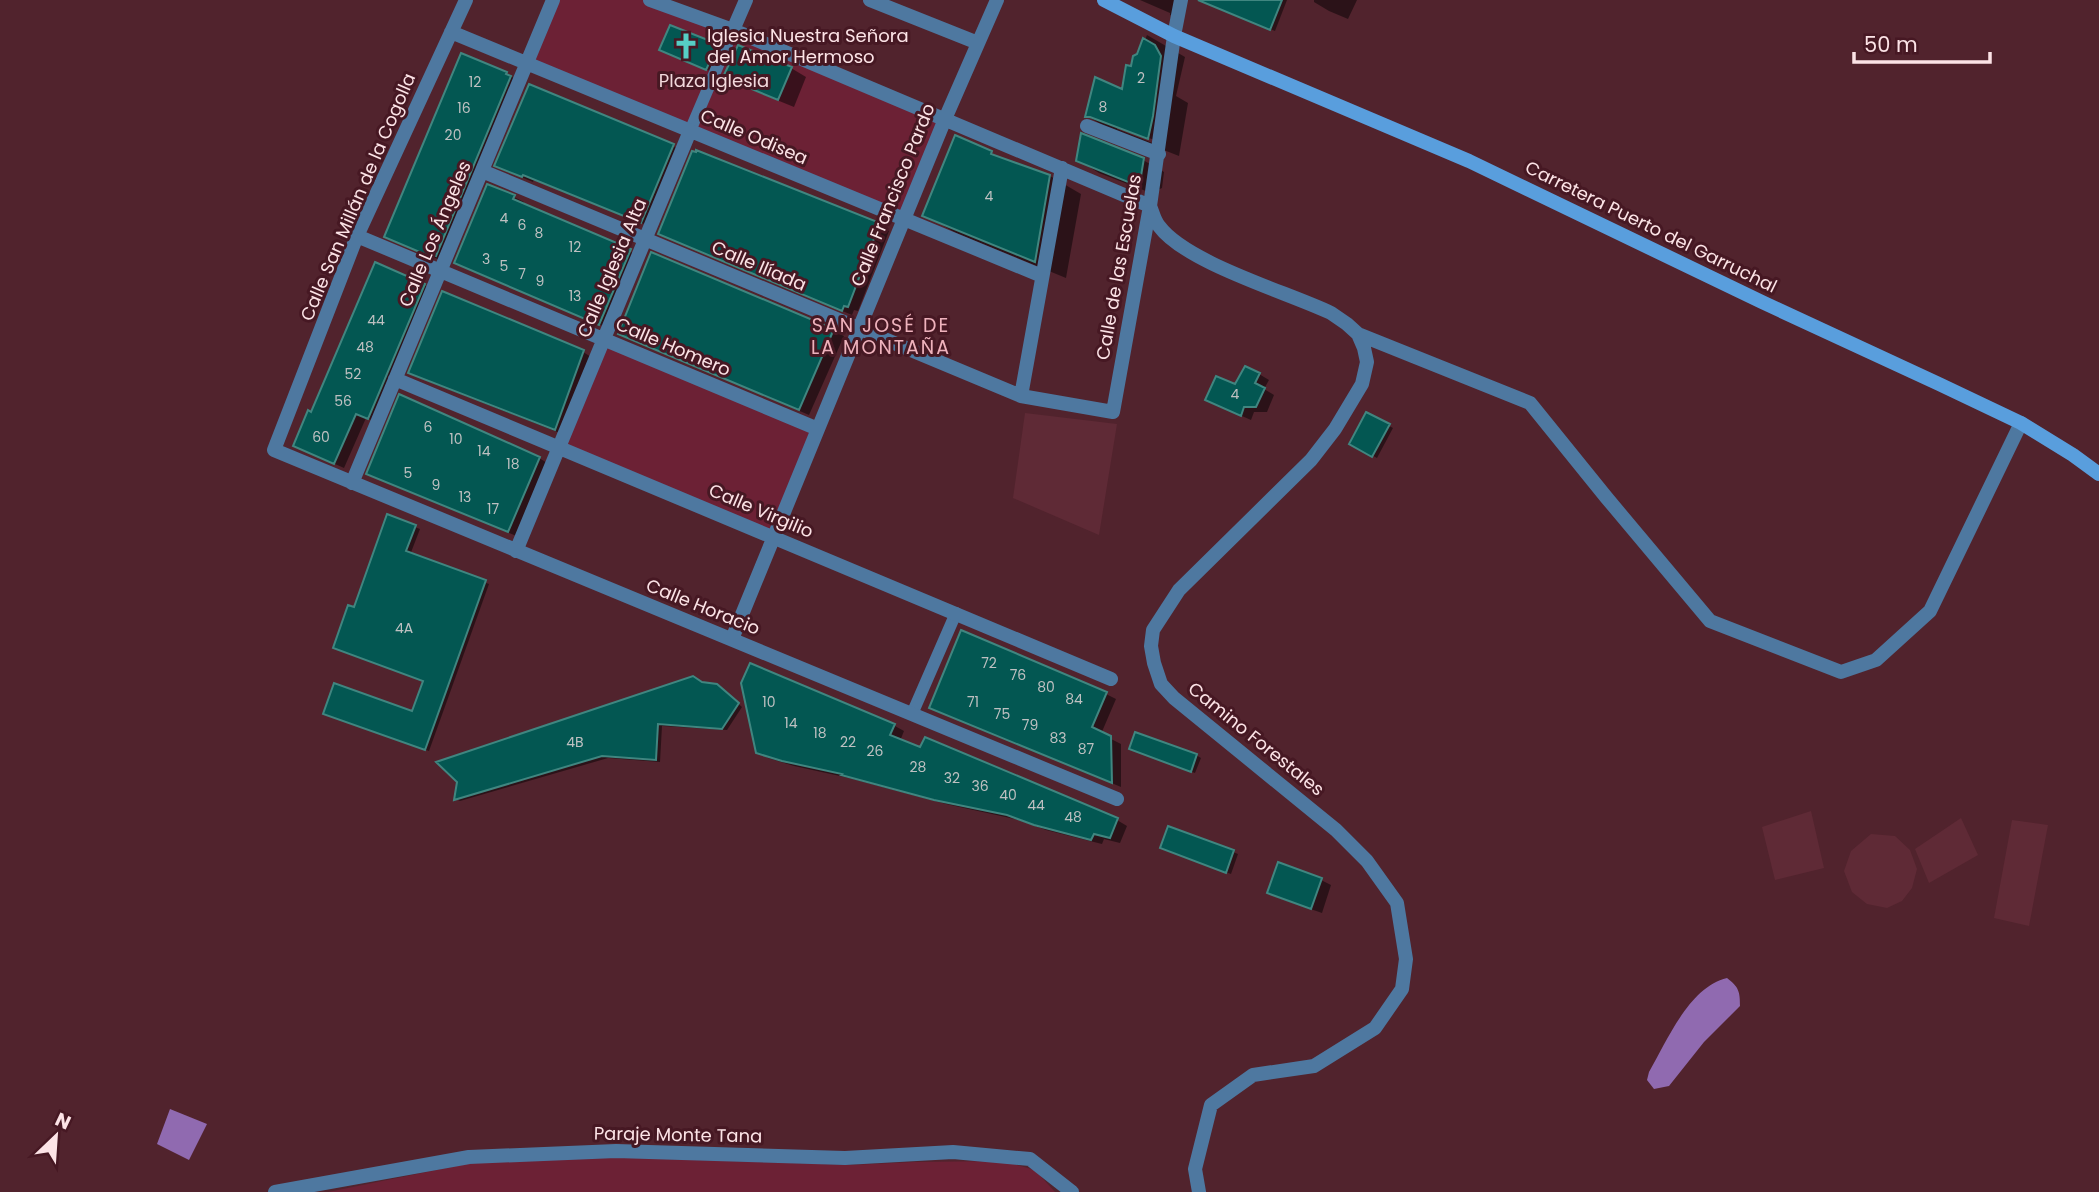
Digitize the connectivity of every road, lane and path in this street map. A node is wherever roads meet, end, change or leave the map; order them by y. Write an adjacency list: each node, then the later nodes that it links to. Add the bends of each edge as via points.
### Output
1 (466, 0): 10 (street, Calle San Millán de la Cogolla)
2 (553, 0): 13 (street, Calle Los Ángeles)
3 (650, 0): 9 (street)
4 (746, 0): 9 (street, Calle Iglesia Alta)
5 (870, 0): 12 (street)
6 (997, 0): 12 (street, Calle Francisco Pardo)
7 (1104, 0): 11 (main road, Carretera Puerto del Garruchal)
8 (1181, 0): 11 (street, Calle de las Escuelas)
9 (733, 30): 14 (street); 16 (street, Calle Iglesia Alta)
10 (451, 32): 13 (street, Calle Odisea); 22 (street, Calle San Millán de la Cogolla)
11 (1174, 36): 17 (street, Calle de las Escuelas); 31 (main road, Carretera Puerto del Garruchal, via 1469,161)
12 (978, 43): 14 (street, Calle Francisco Pardo)
13 (526, 63): 16 (street, Calle Odisea); 19 (street, Calle Los Ángeles)
14 (946, 119): 18 (street); 21 (street, Calle Francisco Pardo)
15 (1087, 126): 17 (street)
16 (690, 131): 21 (street, Calle Odisea); 23 (street, Calle Iglesia Alta)
17 (1159, 154): 20 (street, Calle de las Escuelas)
18 (1062, 168): 20 (street); 25 (street)
19 (482, 171): 23 (street, Calle Ilíada); 24 (street, Calle Los Ángeles)
20 (1150, 206): 27 (street, via 1159,226 1177,242 1219,266 1331,313); 30 (street, Calle de las Escuelas, via 1113,412)
21 (904, 220): 25 (street, Calle Odisea); 26 (street, Calle Francisco Pardo)
22 (357, 236): 24 (street, Calle Homero); 34 (street, Calle San Millán de la Cogolla)
23 (645, 239): 26 (street, Calle Ilíada); 28 (street, Calle Iglesia Alta)
24 (440, 270): 28 (street, Calle Homero); 29 (street, Calle Los Ángeles)
25 (1042, 276): 30 (street)
26 (859, 329): 30 (street, Calle Ilíada); 32 (street, Calle Francisco Pardo)
27 (1358, 334): 31 (street, via 1531,403 1710,621 1841,672 1876,660 1930,611); 46 (street, Camino Forestales, via 1367,362 1362,384 1335,429 1311,460 1179,590 1153,630 1151,646 1161,684 1174,698 1336,830 1367,861 1397,903 1406,959 1402,989 1375,1028 1314,1066 1252,1075 1211,1105 1195,1169)
28 (604, 339): 32 (street, Calle Homero); 33 (street, Calle Iglesia Alta)
29 (395, 379): 33 (street, Calle Virgilio); 36 (street, Calle Los Ángeles)
30 (1021, 396)
31 (2021, 424): 35 (main road, Carretera Puerto del Garruchal)
32 (818, 429): 37 (street, Calle Francisco Pardo)
33 (559, 447): 37 (street, Calle Virgilio); 38 (street, Calle Iglesia Alta)
34 (274, 450): 36 (street, Calle Horacio)
35 (2099, 474)
36 (352, 483): 38 (street, Calle Horacio)
37 (774, 537): 39 (street, Calle Virgilio); 40 (street, Calle Francisco Pardo)
38 (516, 551): 40 (street, Calle Horacio)
39 (956, 613): 41 (street, Calle Virgilio); 42 (street)
40 (732, 639): 42 (street, Calle Horacio)
41 (1111, 678)
42 (912, 714): 43 (street, Calle Horacio)
43 (1117, 799)
44 (275, 1192): 45 (street, Paraje Monte Tana, via 469,1157 616,1151 845,1158 953,1152 1030,1159)
45 (1072, 1192)
46 (1199, 1192)

